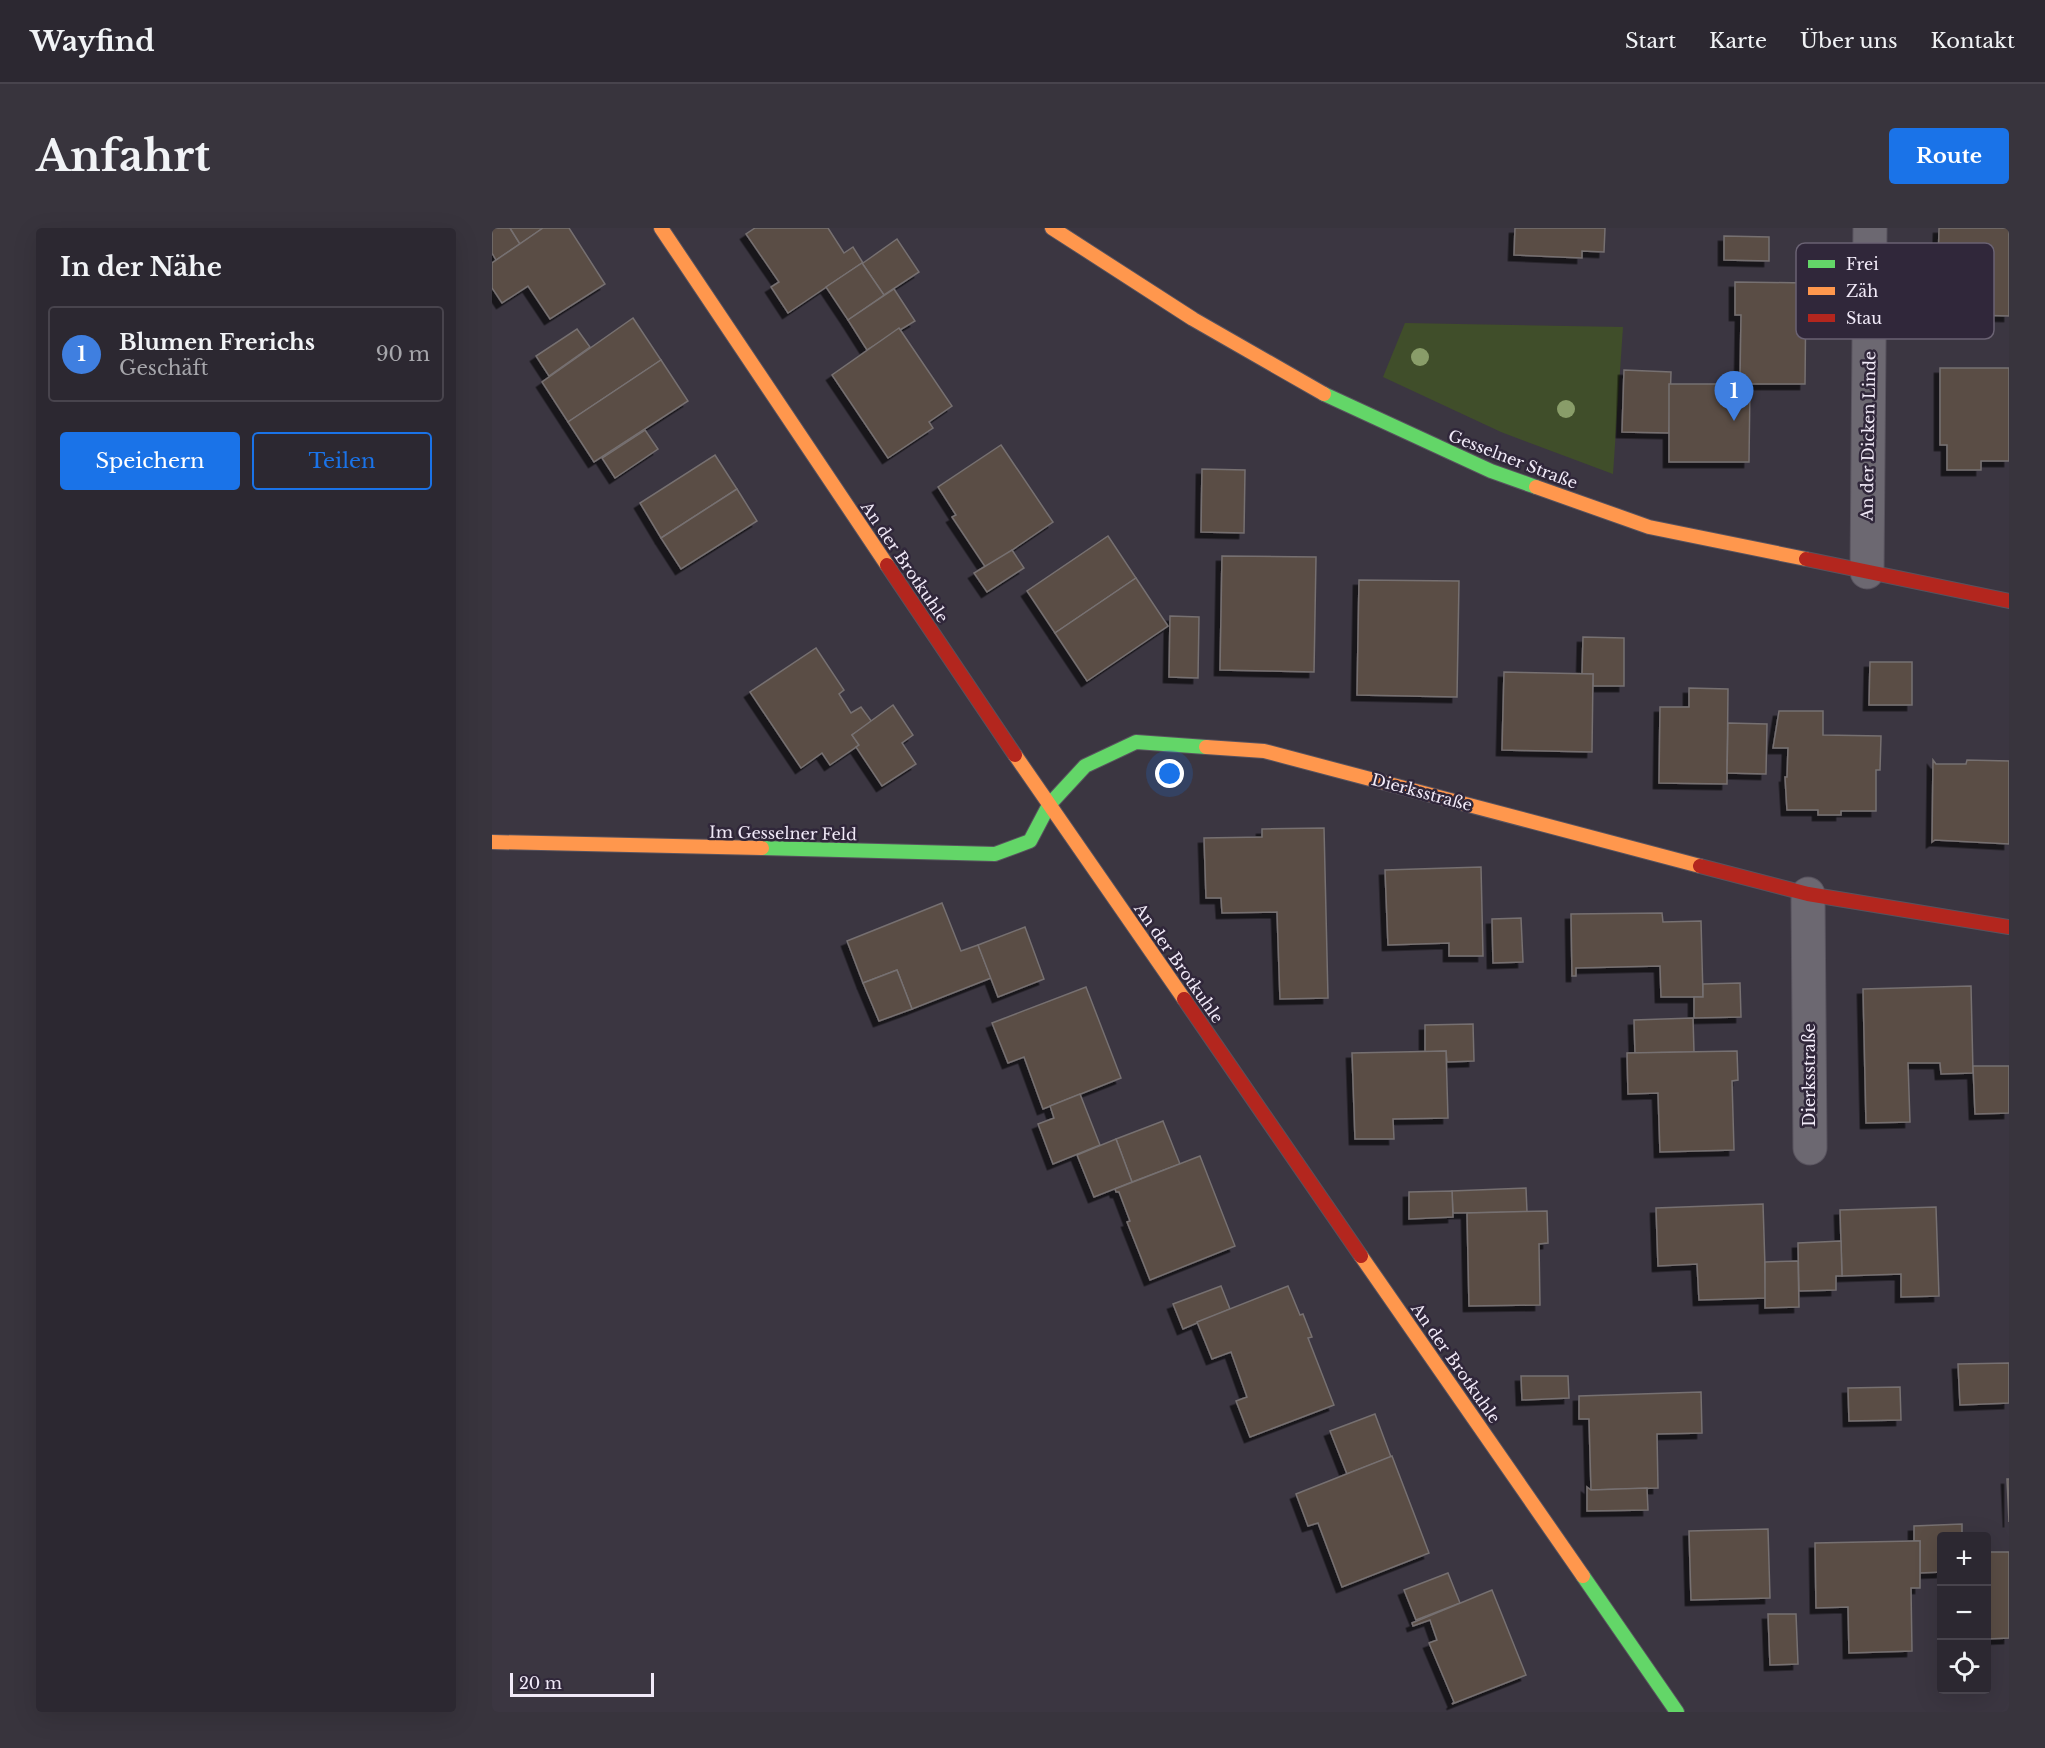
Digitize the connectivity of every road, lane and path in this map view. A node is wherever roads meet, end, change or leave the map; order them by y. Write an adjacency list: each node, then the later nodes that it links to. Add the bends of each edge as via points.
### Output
1 (660, 228): 8 (street, An der Brotkuhle)
2 (1052, 228): 6 (street, Gesselner Straße, via 1193,320 1343,405 1491,471 1649,527)
3 (1870, 228): 4 (street, An der Dicken Linde)
4 (1870, 243)
5 (1869, 339): 6 (street, An der Dicken Linde)
6 (1867, 572): 7 (street, Gesselner Straße)
7 (2009, 601)
8 (1049, 804): 9 (street, Im Gesselner Feld, via 1030,841 995,854); 10 (street, Dierksstraße, via 1085,766 1136,742 1264,751); 13 (street, An der Brotkuhle)
9 (492, 842)
10 (1808, 894): 11 (street, Dierksstraße); 12 (street, Dierksstraße)
11 (2009, 927)
12 (1810, 1148)
13 (1677, 1712)

